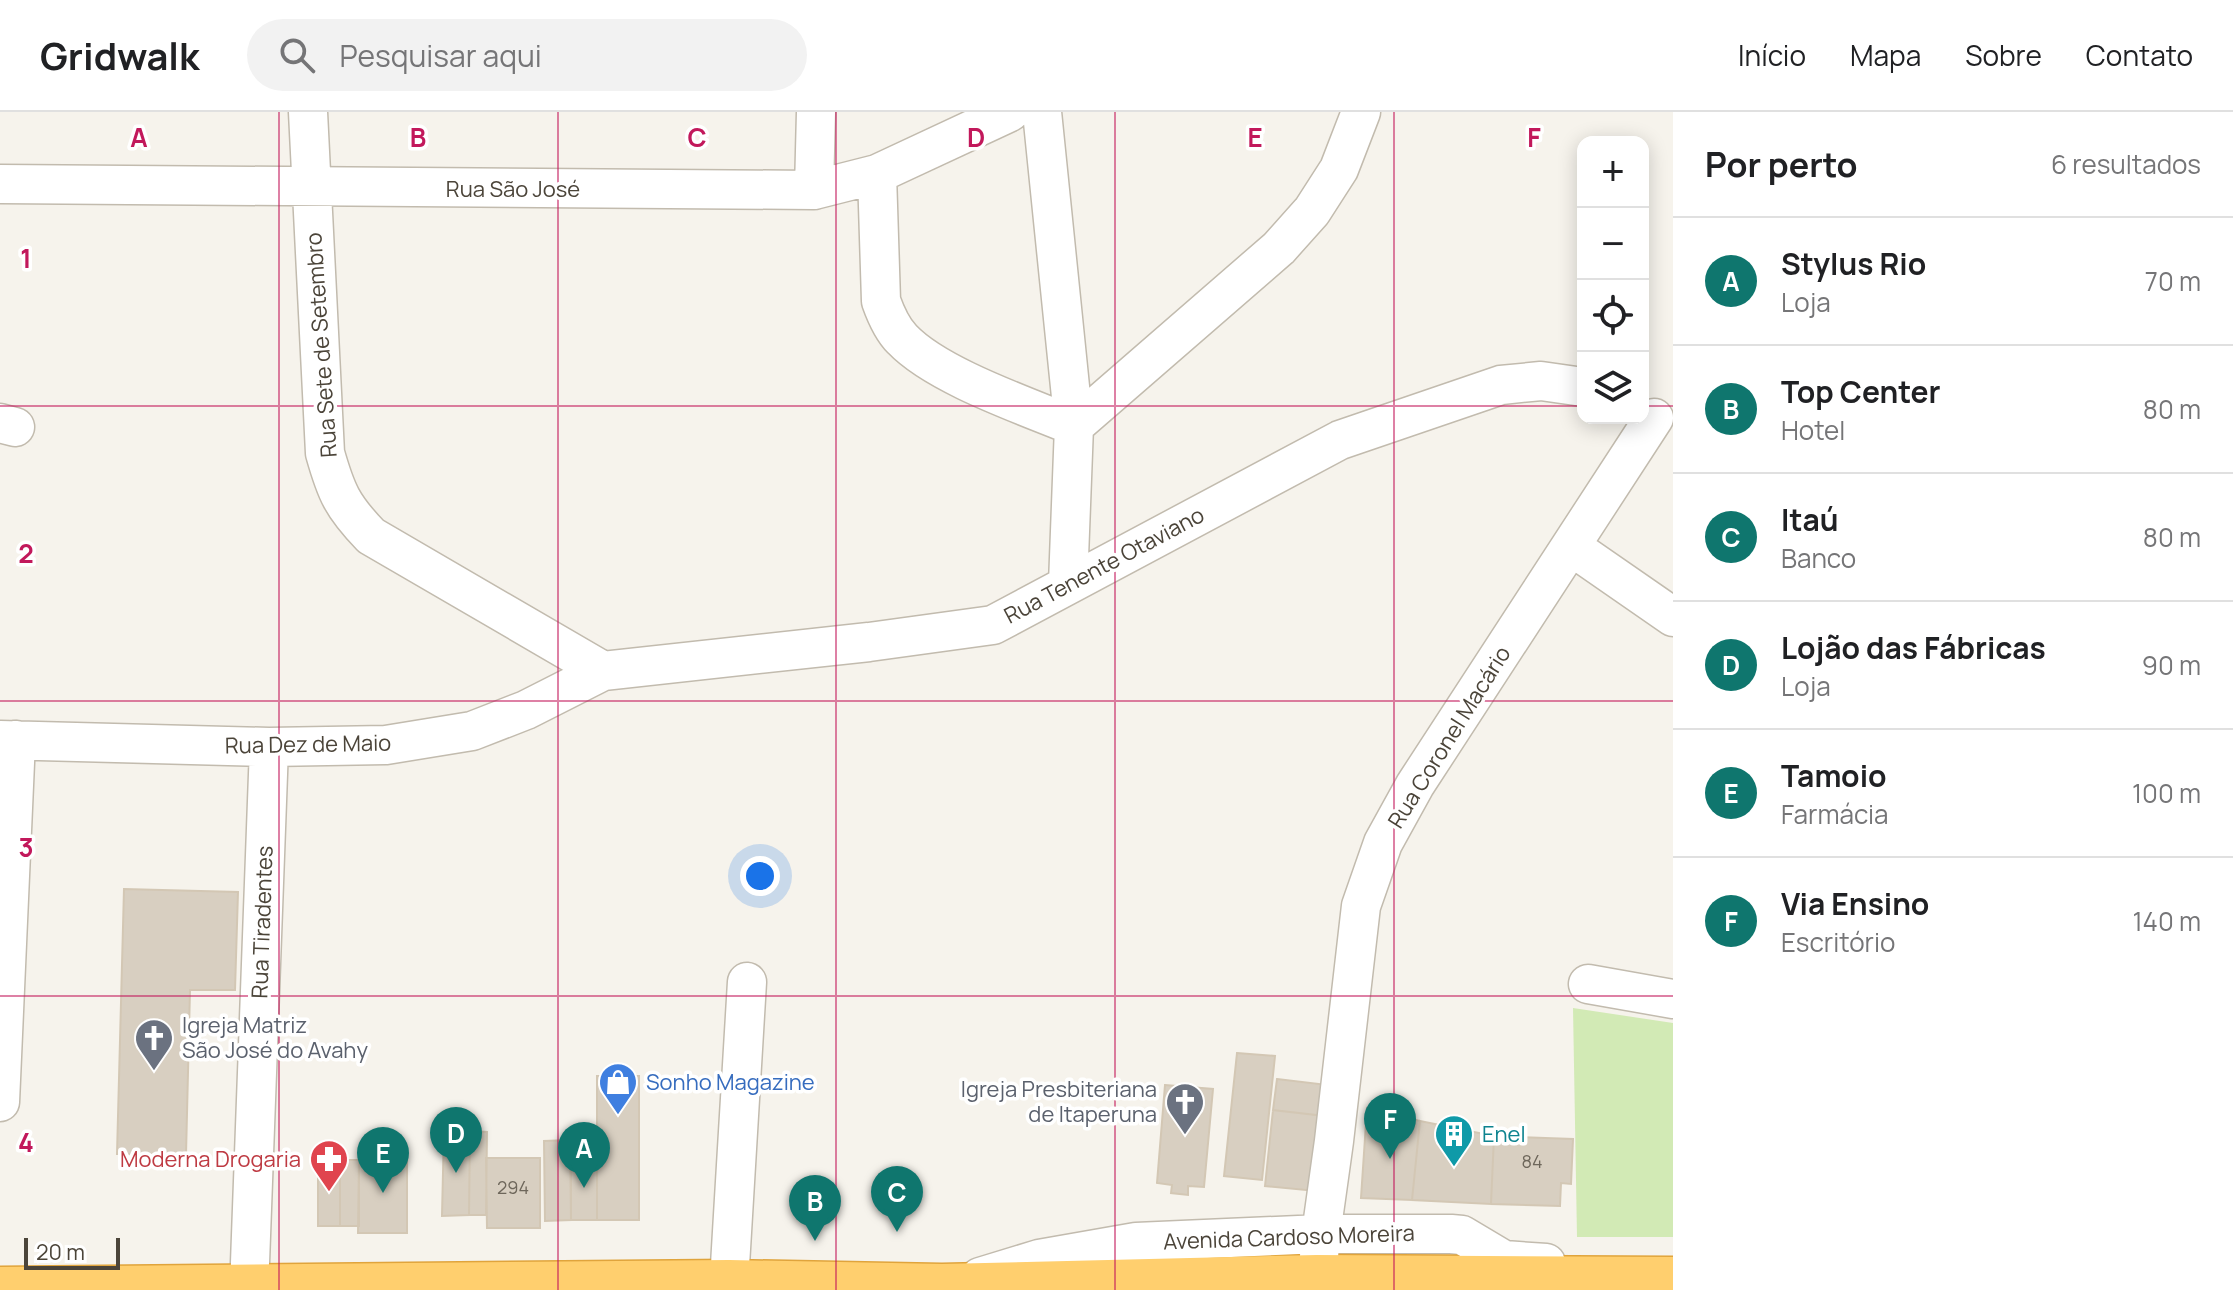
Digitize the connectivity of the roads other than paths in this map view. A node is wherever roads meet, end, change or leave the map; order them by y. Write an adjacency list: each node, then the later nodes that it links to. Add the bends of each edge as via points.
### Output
1 (308, 112): 8 (street, Rua Sete de Setembro)
2 (816, 112): 9 (street)
3 (1010, 112): 6 (street, Rua São José)
4 (1042, 112): 12 (street)
5 (1361, 112): 12 (street, via 1339,169 1279,248)
6 (877, 174): 9 (street, Rua São José); 12 (street, via 881,301 901,339 958,376)
7 (0, 184): 8 (street, Rua São José)
8 (311, 188): 9 (street, Rua São José); 16 (street, Rua Sete de Setembro, via 325,453 337,494 371,536)
9 (814, 190)
10 (1577, 386): 14 (street, Rua Tenente Otaviano, via 1541,381 1501,385 1340,440)
11 (1657, 420): 13 (street, Rua Coronel Macário)
12 (1074, 426): 14 (street)
13 (1572, 547): 15 (street); 23 (street, Rua Coronel Macário, via 1415,785 1370,876 1355,946)
14 (1068, 584): 16 (street, Rua Tenente Otaviano, via 993,625)
15 (1673, 617)
16 (603, 671): 18 (street, Rua Dez de Maio, via 472,731 386,745)
17 (8, 740): 18 (street, Rua Dez de Maio); 22 (street)
18 (269, 747): 29 (street, Rua Tiradentes)
19 (747, 982): 25 (street)
20 (1588, 984): 21 (street)
21 (1673, 999)
22 (0, 1102)
23 (1321, 1234): 24 (street, Avenida Cardoso Moreira, via 1462,1235 1504,1260); 26 (street, Rua Coronel Macário); 28 (street, Avenida Cardoso Moreira, via 1136,1242 1053,1256)
24 (1652, 1279): 26 (highway, Avenida Cardoso Moreira)
25 (729, 1282): 27 (highway, Avenida Cardoso Moreira); 29 (highway, Avenida Cardoso Moreira)
26 (1316, 1284): 28 (highway, Avenida Cardoso Moreira)
27 (794, 1286): 28 (highway, Avenida Cardoso Moreira)
28 (942, 1286)
29 (249, 1287): 30 (highway, Avenida Cardoso Moreira)
30 (0, 1289)

